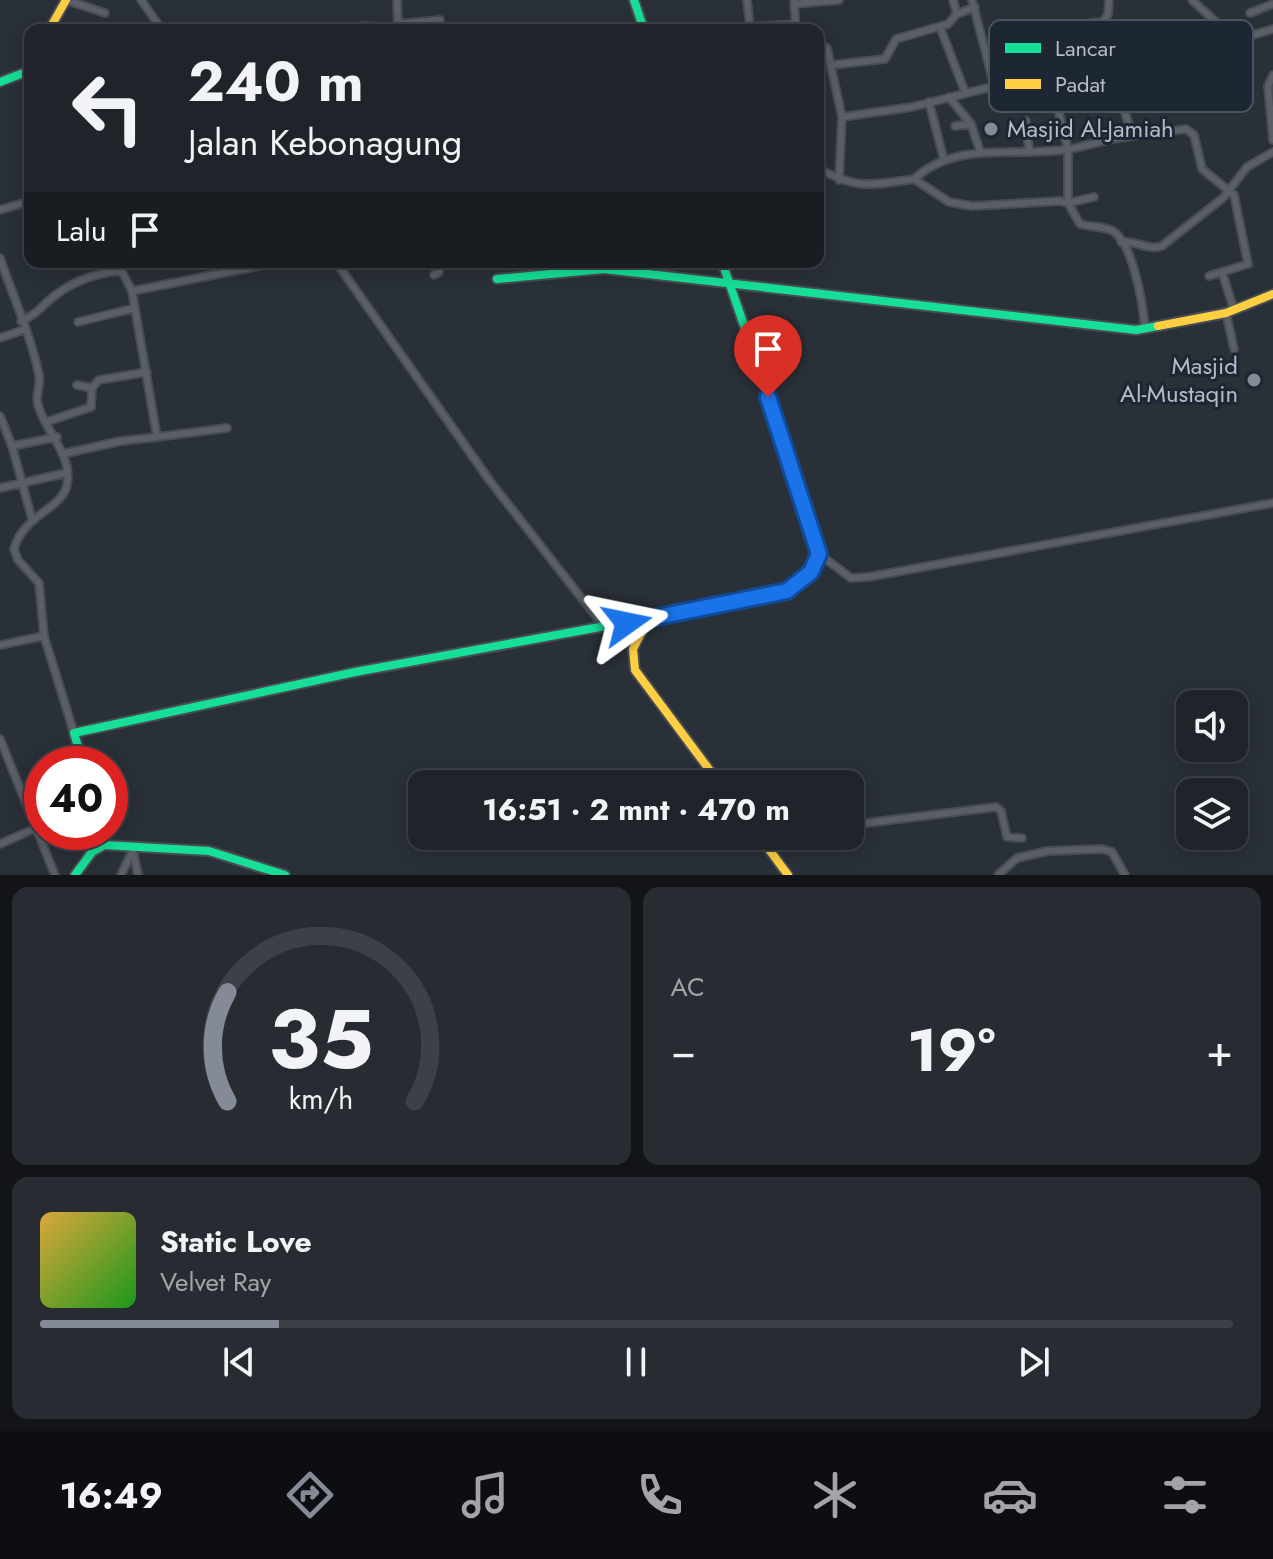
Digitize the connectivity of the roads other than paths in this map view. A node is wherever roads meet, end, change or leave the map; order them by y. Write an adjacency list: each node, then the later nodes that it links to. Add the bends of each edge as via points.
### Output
1 (66, 0): 13 (street); 19 (street)
2 (141, 0): 20 (street)
3 (397, 0): 21 (street)
4 (634, 0): 23 (street)
5 (747, 0): 24 (street)
6 (839, 0): 10 (street)
7 (953, 0): 15 (street)
8 (1109, 0): 17 (street)
9 (1192, 0): 18 (street)
10 (794, 2): 25 (street)
11 (974, 3): 15 (street); 30 (street)
12 (1273, 4): 14 (street)
13 (105, 13)
14 (1250, 13)
15 (957, 14): 26 (street)
16 (440, 20): 22 (street)
17 (1103, 20)
18 (1214, 20)
19 (54, 24)
20 (158, 24)
21 (394, 24)
22 (414, 24)
23 (642, 24)
24 (753, 24)
25 (796, 24)
26 (940, 27): 31 (street, via 896,39 885,59); 36 (street)
27 (1273, 29): 28 (street)
28 (1253, 35)
29 (824, 45): 31 (street)
30 (989, 64)
31 (831, 65): 41 (street)
32 (24, 74): 34 (street)
33 (1273, 75): 46 (street, via 1268,86)
34 (0, 82)
35 (989, 86): 36 (street)
36 (965, 92): 37 (street)
37 (949, 97): 38 (street); 43 (street)
38 (929, 102): 41 (street); 51 (street)
39 (1059, 112): 47 (street)
40 (1125, 112): 45 (street)
41 (842, 117): 54 (street)
42 (1026, 121): 48 (street)
43 (971, 124): 44 (street); 49 (street)
44 (955, 126)
45 (1132, 136): 47 (street); 55 (street, via 1186,129 1194,135 1202,169)
46 (1273, 140)
47 (1068, 149): 48 (street); 58 (street)
48 (1029, 150): 49 (street)
49 (980, 151): 51 (street)
50 (1273, 152): 55 (street, via 1247,167)
51 (944, 160): 53 (street)
52 (824, 171): 54 (street)
53 (914, 179): 54 (street, via 861,186); 58 (street, via 949,202 972,206)
54 (839, 180)
55 (1230, 191): 60 (street, via 1158,248); 70 (street, via 1248,264)
56 (1094, 197): 58 (street)
57 (24, 203): 59 (street)
58 (1068, 203): 60 (street, via 1080,224 1109,229)
59 (0, 210)
60 (1121, 242): 81 (street, via 1140,285)
61 (0, 258): 79 (street)
62 (120, 268): 69 (street)
63 (249, 268): 75 (street)
64 (340, 268): 102 (street, via 490,481)
65 (438, 268): 71 (street)
66 (552, 268): 73 (street)
67 (580, 268): 74 (street)
68 (724, 268): 74 (street)
69 (122, 271): 75 (street); 79 (street, via 88,275)
70 (1222, 272): 72 (street); 78 (street)
71 (434, 275)
72 (1209, 276)
73 (497, 279)
74 (729, 285): 81 (street); 100 (street)
75 (132, 291): 77 (street)
76 (1272, 296): 78 (street)
77 (135, 308): 80 (street); 85 (street)
78 (1230, 311): 81 (street); 84 (street)
79 (21, 321): 82 (street)
80 (78, 322)
81 (1145, 328)
82 (23, 330): 83 (street); 89 (street)
83 (0, 338)
84 (1234, 349)
85 (147, 372): 87 (street, via 103,378); 92 (street)
86 (77, 385): 87 (street)
87 (92, 388): 89 (street, via 91,409)
88 (0, 416): 93 (street)
89 (46, 422): 91 (street)
90 (227, 428): 92 (street)
91 (57, 437): 93 (street); 94 (street)
92 (157, 437): 94 (street)
93 (12, 446): 96 (street)
94 (62, 454): 95 (street)
95 (66, 473): 96 (street); 99 (street, via 66,489)
96 (21, 484): 97 (street); 99 (street)
97 (0, 488)
98 (1273, 503): 100 (street, via 868,577 851,578)
99 (32, 519): 103 (street, via 14,549 39,583)
100 (819, 554): 101 (street, via 811,572 787,591)
101 (649, 618): 102 (street); 108 (street, via 635,641 633,666)
102 (605, 628): 105 (street, via 355,672)
103 (44, 636): 104 (street); 105 (street)
104 (0, 645)
105 (74, 733): 107 (street)
106 (0, 739): 109 (street)
107 (78, 746)
108 (709, 770)
109 (24, 798)
110 (864, 823): 118 (street, via 996,807 1007,837 1019,838)
111 (24, 833): 112 (street)
112 (0, 844)
113 (128, 848): 114 (street)
114 (133, 849): 121 (street); 122 (street); 123 (street, via 209,851)
115 (45, 850): 119 (street)
116 (95, 850): 120 (street)
117 (771, 850): 124 (street)
118 (1022, 857): 125 (street); 126 (street, via 1102,849 1112,852)
119 (55, 875)
120 (75, 875)
121 (121, 875)
122 (138, 875)
123 (285, 875)
124 (788, 875)
125 (998, 875)
126 (1125, 875)

